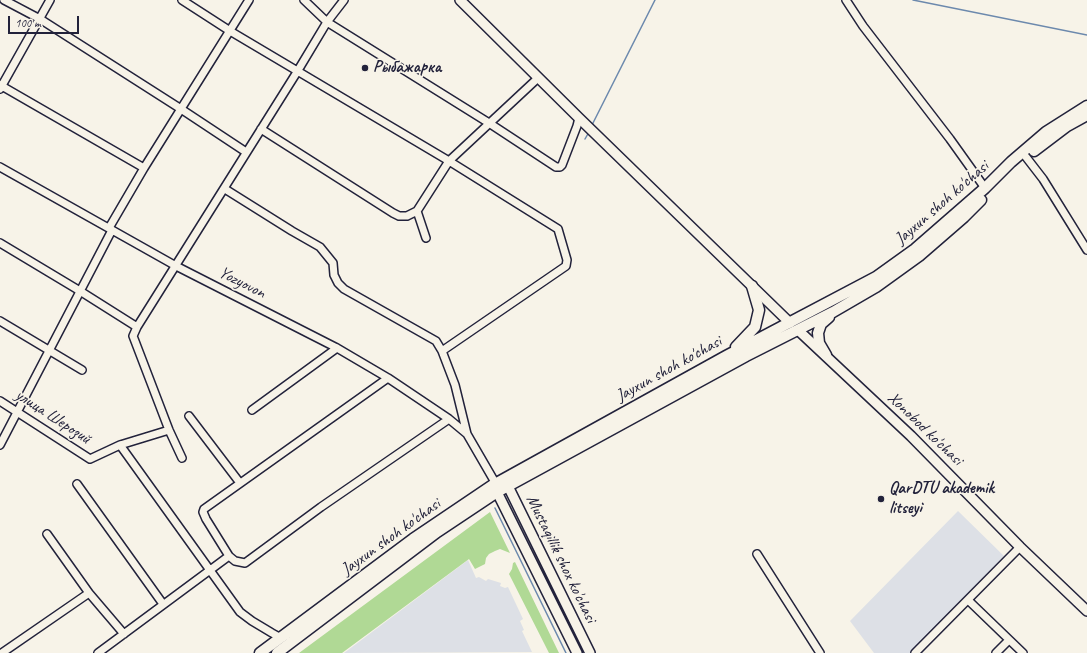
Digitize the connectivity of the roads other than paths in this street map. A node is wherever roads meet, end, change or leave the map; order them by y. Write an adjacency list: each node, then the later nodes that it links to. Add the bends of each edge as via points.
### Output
1 (4, 0): 9 (street)
2 (50, 0): 9 (street)
3 (182, 0): 11 (street)
4 (249, 0): 11 (street)
5 (304, 0): 10 (street)
6 (344, 0): 10 (street)
7 (460, 0): 13 (main road, Xonobod ko'chasi)
8 (846, 0): 26 (street)
9 (40, 20): 14 (street); 16 (street)
10 (327, 22): 12 (street); 19 (street)
11 (230, 31): 12 (street); 16 (street)
12 (297, 72): 20 (street); 23 (street)
13 (538, 78): 17 (main road, Xonobod ko'chasi); 19 (street)
14 (1, 86): 25 (street)
15 (1087, 106): 26 (highway, Jayxun shoh ko'chasi, via 1046,132)
16 (181, 109): 21 (street); 25 (street)
17 (579, 118): 19 (street, via 560,168); 34 (main road, Xonobod ko'chasi)
18 (1086, 118): 22 (highway, Jayxun shoh ko'chasi, via 1052,137)
19 (489, 123): 23 (street)
20 (261, 129): 21 (street); 28 (street, via 393,213 407,216)
21 (246, 152): 27 (street)
22 (1026, 157): 32 (street, via 1043,179); 36 (highway, Jayxun shoh ko'chasi, via 919,256 876,288)
23 (449, 161): 28 (street); 42 (street, via 558,229 567,260 566,266)
24 (0, 167): 29 (street, Yozyovon)
25 (144, 168): 29 (street)
26 (985, 188): 38 (highway, Jayxun shoh ko'chasi, via 915,249 876,277)
27 (224, 189): 33 (street); 42 (street, via 320,247 333,263 334,275 344,289 425,334 436,341)
28 (417, 211): 30 (street)
29 (110, 229): 33 (street, Yozyovon); 35 (street)
30 (426, 238)
31 (0, 243): 35 (street)
32 (1087, 250)
33 (176, 266): 39 (street); 40 (street, Yozyovon)
34 (752, 286): 38 (main road, Xonobod ko'chasi); 44 (highway, via 759,310 755,327)
35 (80, 291): 39 (street); 41 (street)
36 (849, 303): 38 (highway, Jayxun shoh ko'chasi); 43 (highway, via 821,324 819,342)
37 (0, 322): 41 (street)
38 (794, 326): 43 (main road, Xonobod ko'chasi); 44 (highway, Jayxun shoh ko'chasi); 59 (highway, Jayxun shoh ko'chasi, via 746,356)
39 (138, 327): 52 (street, via 133,336 134,341)
40 (337, 348): 46 (street, Yozyovon); 48 (street)
41 (49, 350): 45 (street); 49 (street)
42 (442, 351): 53 (street, via 455,385)
43 (826, 355): 61 (main road, Xonobod ko'chasi, via 911,436)
44 (726, 356): 59 (highway, Jayxun shoh ko'chasi)
45 (82, 370)
46 (388, 378): 51 (street, Yozyovon); 57 (street)
47 (0, 401): 49 (street, улица Шерозий)
48 (252, 410)
49 (17, 412): 54 (street); 55 (street, улица Шерозий, via 90,459)
50 (189, 416): 57 (street)
51 (449, 419): 53 (street, Yozyovon); 63 (street, via 245,563 235,561)
52 (169, 430): 55 (street); 56 (street)
53 (466, 434): 59 (street)
54 (0, 445)
55 (120, 445): 64 (street)
56 (182, 458)
57 (240, 483): 63 (street, via 203,512)
58 (77, 484): 67 (street)
59 (500, 485): 70 (highway, Jayxun shoh ko'chasi, via 413,538); 75 (highway, Jayxun shoh ko'chasi); 76 (main road, Mustaqillik shox ko'chasi); 77 (main road, Mustaqillik shox ko'chasi)
60 (47, 534): 65 (street)
61 (1020, 547): 66 (street); 68 (main road, Xonobod ko'chasi)
62 (757, 554): 78 (street)
63 (229, 556): 64 (street)
64 (210, 571): 67 (street); 70 (street, via 240,612)
65 (89, 593): 69 (street); 72 (street)
66 (968, 600): 71 (street); 79 (street)
67 (163, 604): 69 (street)
68 (1087, 610)
69 (124, 634): 73 (street)
70 (281, 638): 74 (highway, Jayxun shoh ko'chasi)
71 (1009, 640): 80 (street); 81 (street)
72 (2, 653)
73 (98, 653)
74 (260, 653)
75 (277, 653)
76 (577, 653)
77 (590, 653)
78 (820, 653)
79 (915, 653)
80 (996, 653)
81 (1023, 653)

